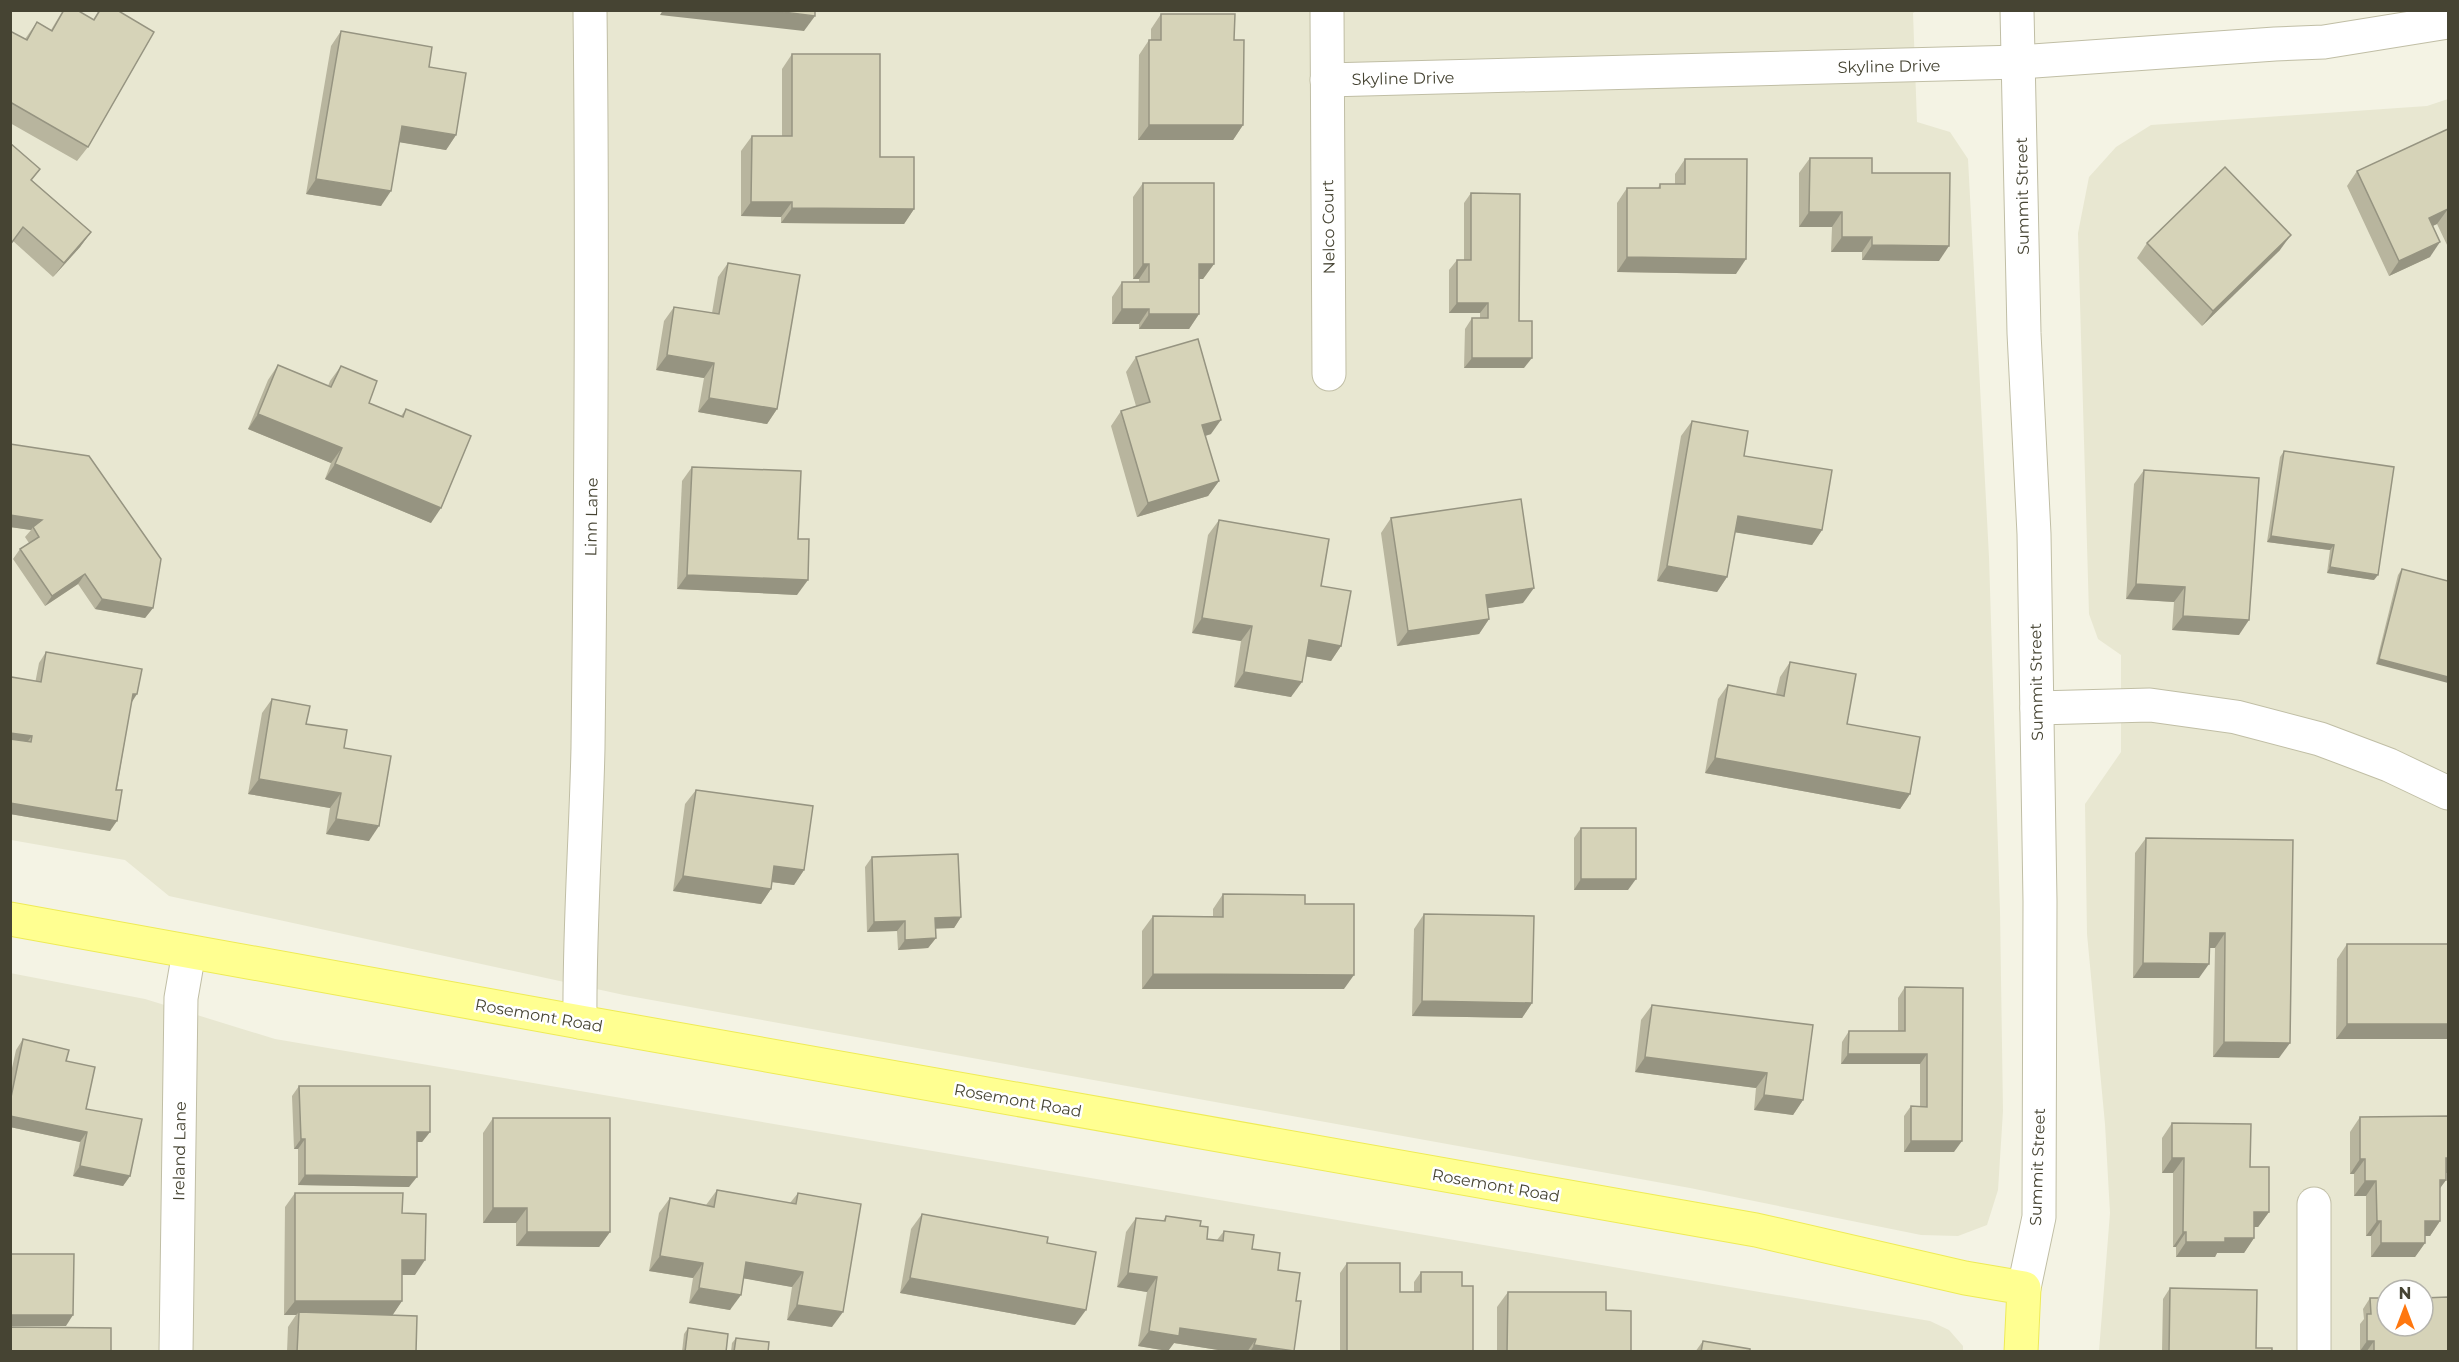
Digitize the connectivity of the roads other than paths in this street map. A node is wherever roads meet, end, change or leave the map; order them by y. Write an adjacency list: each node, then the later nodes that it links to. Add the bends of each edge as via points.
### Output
1 (590, 10): 12 (street, Linn Lane, via 591,502)
2 (1327, 10): 6 (street, Nelco Court)
3 (2018, 10): 5 (street, Summit Street)
4 (2448, 22): 5 (street, Skyline Drive, via 2324,42)
5 (2019, 62): 6 (street, Skyline Drive); 8 (street, Summit Street)
6 (1327, 80): 7 (street, Nelco Court)
7 (1329, 374)
8 (2037, 708): 9 (street, via 2150,705 2236,717 2320,739); 14 (street, Summit Street, via 2039,1217)
9 (2448, 793)
10 (10, 919): 11 (main road, Rosemont Road)
11 (189, 952): 12 (main road, Rosemont Road); 15 (street, Ireland Lane, via 181,998)
12 (580, 1023): 14 (main road, Rosemont Road, via 1744,1228 1965,1278)
13 (2314, 1204): 17 (street)
14 (2024, 1287): 16 (main road, Summit Street)
15 (176, 1352)
16 (2020, 1352)
17 (2314, 1352)

